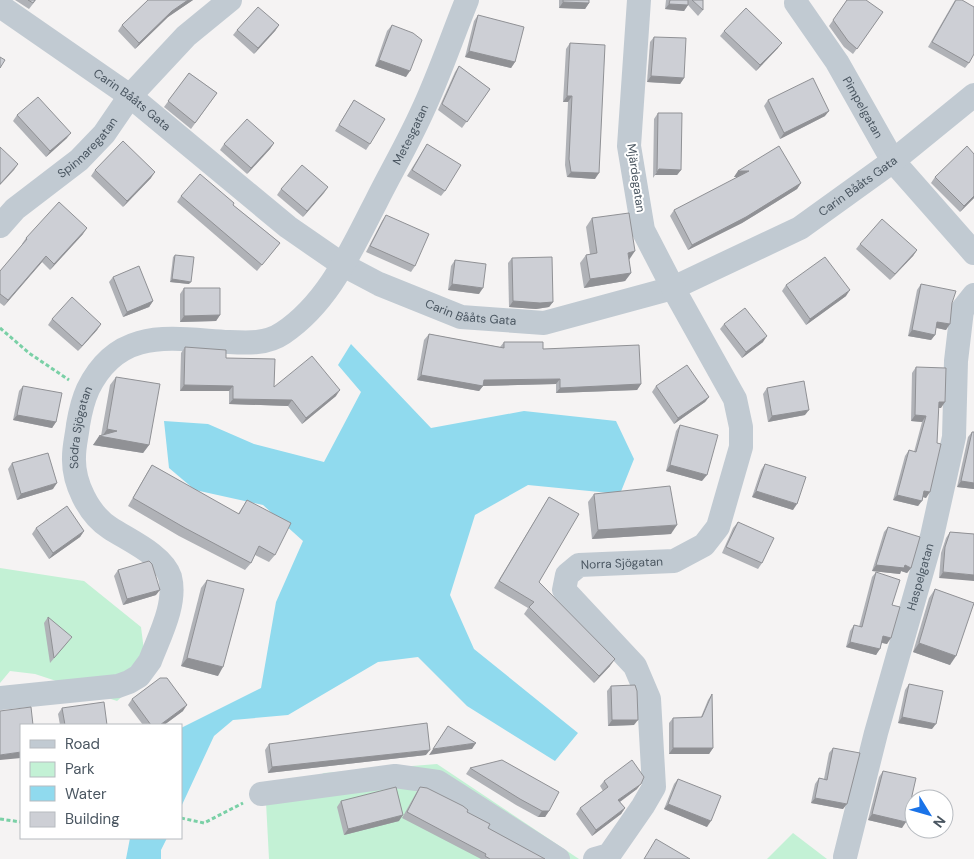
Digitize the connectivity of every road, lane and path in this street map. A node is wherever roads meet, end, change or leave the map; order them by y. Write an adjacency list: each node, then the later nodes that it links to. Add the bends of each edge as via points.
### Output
1 (230, 0): 7 (street, Spinnaregatan, via 186,36)
2 (467, 0): 11 (street, Metesgatan, via 423,111)
3 (639, 0): 12 (street, Mjärdegatan, via 629,146 643,230)
4 (796, 3): 8 (street, Pimpelgatan, via 838,62)
5 (0, 6): 7 (street, Carin Bååts Gata)
6 (974, 95): 8 (street, Carin Bååts Gata)
7 (130, 96): 9 (street, Spinnaregatan, via 104,134 79,160 15,209); 11 (street, Carin Bååts Gata, via 288,227)
8 (893, 161): 10 (street, Pimpelgatan); 12 (street, Carin Bååts Gata, via 800,228)
9 (0, 226)
10 (974, 253)
11 (343, 265): 12 (street, Carin Bååts Gata, via 379,284 470,318 544,323); 15 (street, Södra Sjögatan, via 322,297 275,338 247,343 157,339 140,342 106,361)
12 (674, 288): 23 (street, Norra Sjögatan, via 735,399 741,447 718,527 704,546 674,561 580,565 567,575 564,590 634,666 649,699 654,787 609,855)
13 (974, 295): 21 (street, Haspelgatan, via 962,310 956,361 954,437 932,536 876,733)
14 (0, 328): 15 (path)
15 (87, 392): 16 (street, Södra Sjögatan, via 80,412 74,457 78,484 104,524 163,565 168,572 172,587 168,612 150,662 129,682 111,688)
16 (0, 698)
17 (261, 794): 18 (path, via 204,823); 22 (street, via 395,776 438,782)
18 (182, 818)
19 (0, 819): 20 (path)
20 (20, 822)
21 (845, 857)
22 (558, 859)
23 (595, 859)

